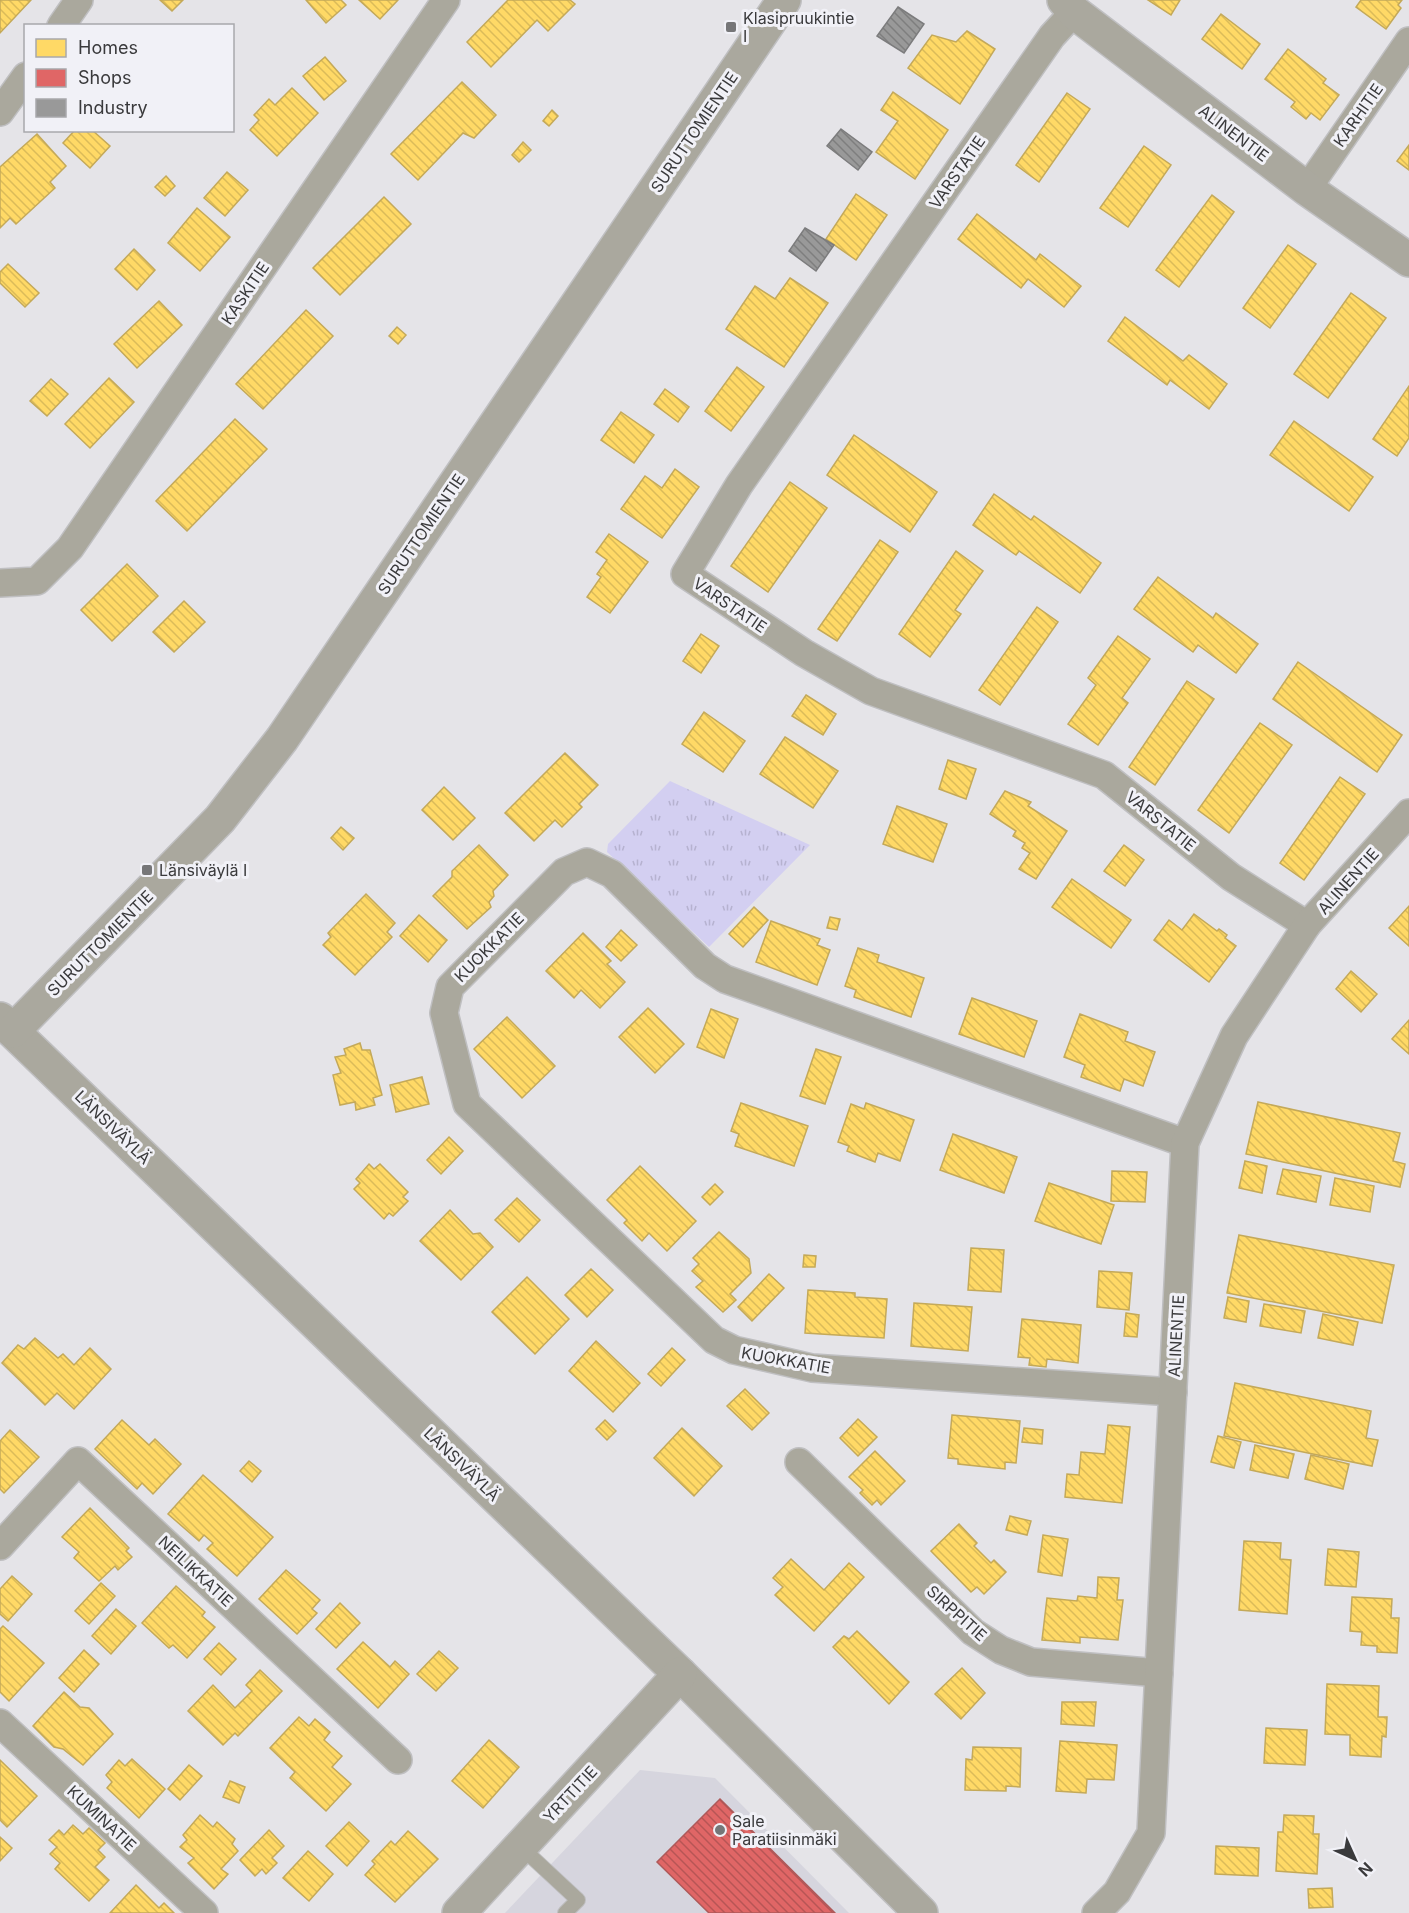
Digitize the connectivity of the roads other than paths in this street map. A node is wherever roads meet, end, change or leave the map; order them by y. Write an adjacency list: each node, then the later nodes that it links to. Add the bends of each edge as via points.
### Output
1 (79, 0): 5 (street)
2 (446, 0): 11 (street, KASKITIE, via 70,548 37,581)
3 (784, 0): 14 (street, SURUTTOMIENTIE, via 282,739 220,819)
4 (1069, 6): 9 (street, ALINENTIE); 13 (street, VARSTATIE, via 1046,46 753,465 685,574 804,653 871,691 1104,775 1231,877)
5 (62, 24)
6 (1409, 41): 9 (street, KARHITIE)
7 (24, 79): 8 (street)
8 (0, 112)
9 (1307, 189): 10 (street, ALINENTIE)
10 (1409, 260)
11 (0, 583)
12 (1409, 813): 13 (street, ALINENTIE)
13 (1307, 925): 15 (street, ALINENTIE, via 1234,1036)
14 (6, 1025): 20 (street, LÄNSIVÄYLÄ)
15 (1185, 1143): 16 (street, ALINENTIE); 16 (street, KUOKKATIE, via 725,979 705,966 612,874 587,862 564,872 450,987 444,1014 467,1104 714,1340 734,1350 812,1368)
16 (1173, 1392): 19 (street, ALINENTIE)
17 (799, 1462): 19 (street, SIRPPITIE, via 973,1632 1001,1650 1031,1662)
18 (0, 1546): 22 (street, NEILIKKATIE, via 78,1461)
19 (1159, 1673): 28 (street, ALINENTIE, via 1151,1833 1117,1892)
20 (680, 1674): 23 (street, YRTTITIE); 27 (street, LÄNSIVÄYLÄ)
21 (0, 1723): 24 (street, KUMINATIE)
22 (398, 1760)
23 (520, 1847): 25 (street, YRTTITIE); 26 (lane, via 578,1900)
24 (204, 1913)
25 (459, 1913)
26 (565, 1913)
27 (921, 1913)
28 (1096, 1913)

